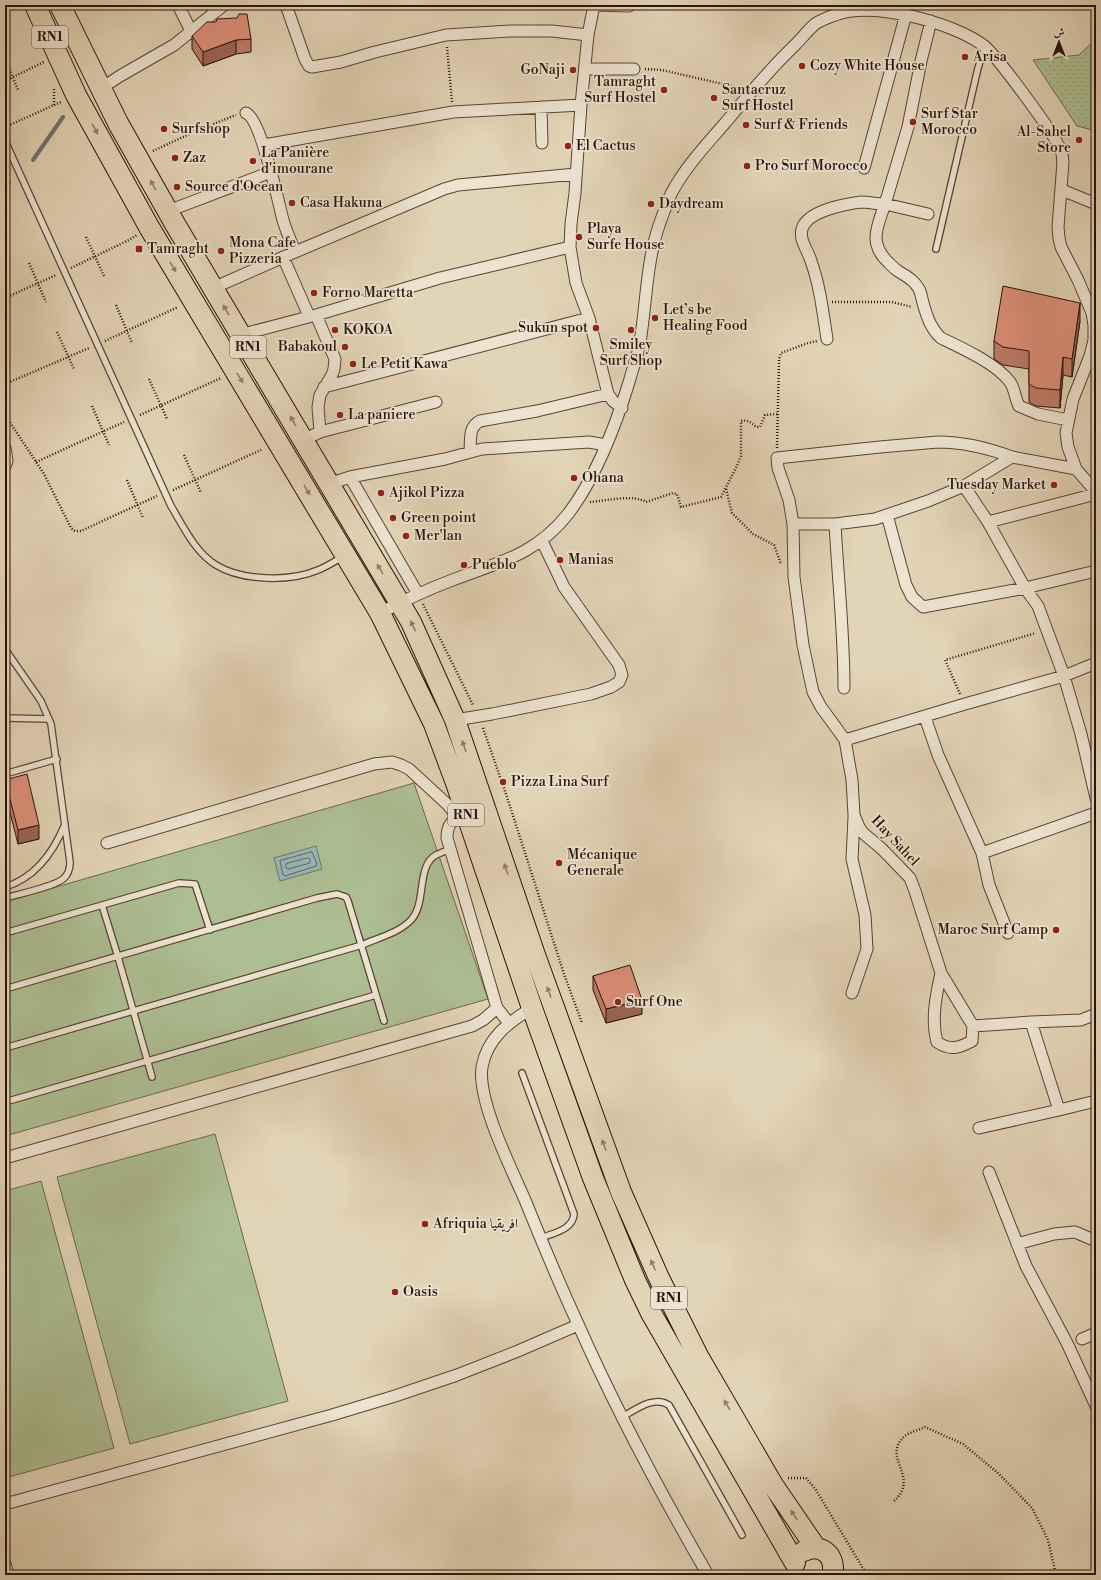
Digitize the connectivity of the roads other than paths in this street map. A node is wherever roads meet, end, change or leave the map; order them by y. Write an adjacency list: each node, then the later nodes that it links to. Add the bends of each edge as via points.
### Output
1 (36, 5): 62 (highway, RN1, one-way to 62, via 76,95 148,227)
2 (60, 5): 16 (highway, RN1)
3 (178, 5): 11 (street)
4 (224, 5): 11 (street)
5 (286, 5): 12 (street, via 305,59 308,66 312,67 446,36 511,31 552,31)
6 (594, 5): 7 (street); 12 (street)
7 (629, 6)
8 (839, 9): 9 (street); 44 (street, via 815,25 752,90 688,167 672,192 651,251 640,346)
9 (906, 14): 10 (street); 23 (street)
10 (931, 21): 13 (street, via 954,29); 27 (street, via 908,127)
11 (192, 32): 16 (street)
12 (588, 35): 14 (street)
13 (986, 46): 26 (street, via 1062,151); 32 (lane, via 978,68)
14 (585, 69): 15 (street); 17 (street)
15 (634, 69)
16 (100, 89): 29 (highway, RN1, one-way to 16)
17 (581, 105): 18 (street); 25 (street)
18 (541, 107): 21 (street); 22 (street, via 453,112)
19 (246, 113): 22 (street, via 252,119)
20 (5, 141): 62 (lane, via 172,506 190,538 216,565 256,578 295,577 318,570)
21 (542, 143)
22 (264, 145): 24 (street)
23 (864, 168)
24 (271, 172): 29 (street); 33 (street, via 283,220)
25 (576, 174): 31 (street); 33 (street, via 458,185)
26 (1062, 190): 28 (street); 40 (street, via 1059,238 1092,313)
27 (885, 204): 30 (street); 39 (street, via 862,202 828,209 805,223 802,239 811,260); 45 (street, via 876,234 878,251 896,270 911,278 916,284 931,326 941,338 984,361 1006,377 1011,383 1019,406 1038,414)
28 (1096, 204)
29 (168, 211): 35 (highway, RN1)
30 (928, 214)
31 (570, 247): 36 (street, via 440,278); 37 (street, via 576,283)
32 (936, 249)
33 (295, 252): 34 (street)
34 (283, 257): 35 (street); 36 (street)
35 (213, 288): 38 (highway, RN1, one-way to 35)
36 (312, 316): 38 (street); 41 (street, via 335,359 334,369)
37 (589, 318): 41 (street); 42 (street)
38 (240, 335): 46 (highway, RN1, one-way to 38)
39 (827, 339)
40 (1093, 358): 45 (street, via 1073,399)
41 (324, 387): 46 (street)
42 (608, 394): 44 (street); 49 (street, via 480,421 471,429)
43 (436, 402): 46 (street)
44 (622, 408): 47 (street)
45 (1068, 420): 52 (street, via 1068,446)
46 (312, 436): 54 (highway, RN1)
47 (606, 445): 49 (street, via 589,442 519,445 482,448); 61 (street, via 575,504)
48 (5, 448): 51 (street)
49 (470, 452): 53 (street)
50 (1012, 457): 52 (street); 55 (street); 59 (street, via 993,450 950,442 880,446 777,458)
51 (5, 466)
52 (1076, 469): 56 (street)
53 (350, 477): 54 (street); 65 (street)
54 (329, 484): 65 (highway, RN1, one-way to 54)
55 (964, 486): 57 (street); 58 (street)
56 (1096, 493): 58 (street)
57 (887, 515): 60 (street); 64 (street, via 906,585 912,597 923,607)
58 (988, 522): 64 (street)
59 (793, 524): 60 (street); 75 (street, via 794,577 803,645 813,692)
60 (835, 524): 70 (street, via 844,640)
61 (542, 541): 65 (street, via 500,563); 74 (street, via 564,587 619,665 622,675 619,682 591,694)
62 (346, 556): 66 (highway, RN1)
63 (1096, 571): 64 (street)
64 (1025, 588): 69 (street, via 1038,606)
65 (409, 598): 66 (street); 74 (highway, RN1, one-way to 65, via 411,622)
66 (380, 613): 82 (highway, RN1, via 434,724 456,783)
67 (5, 649): 73 (lane, via 41,701)
68 (1096, 663): 69 (street)
69 (1064, 676): 71 (street); 78 (street)
70 (844, 688)
71 (925, 716): 75 (street); 86 (street, via 938,755)
72 (5, 718): 73 (lane)
73 (49, 719): 76 (lane)
74 (455, 720): 79 (highway, RN1, one-way to 74)
75 (845, 740): 81 (street, Hay Sahel, via 852,780)
76 (57, 759): 77 (lane); 83 (lane)
77 (5, 774)
78 (1096, 798)
79 (486, 807): 82 (street); 127 (highway, RN1, one-way to 79, via 773,1485 698,1356 659,1278 621,1192 535,955)
80 (1096, 813): 86 (street)
81 (854, 815): 95 (street, Hay Sahel, via 864,833 910,878); 97 (street, via 852,859 865,915 867,949)
82 (462, 816): 84 (street, via 409,769 392,762 374,764); 85 (street, via 448,825 446,838); 100 (highway, RN1)
83 (65, 823): 87 (lane, via 50,854 39,866 25,877); 88 (lane, via 70,868 65,877 57,883)
84 (106, 844)
85 (450, 850): 93 (lane, via 434,856 424,870 421,899 411,920 400,928); 99 (street)
86 (982, 854): 92 (street, via 990,885)
87 (5, 887)
88 (5, 898)
89 (102, 905): 90 (lane, via 179,883 195,884); 91 (lane); 94 (lane)
90 (210, 930): 93 (lane, via 337,894 346,897 348,901); 94 (lane)
91 (5, 933)
92 (1008, 933)
93 (362, 945): 98 (lane); 101 (lane)
94 (118, 957): 96 (lane); 101 (lane)
95 (941, 973): 106 (street, Hay Sahel); 106 (street, via 934,1013 937,1042 949,1048 964,1045 972,1041)
96 (5, 989)
97 (852, 993)
98 (376, 995): 103 (lane); 108 (lane)
99 (497, 1008): 105 (street); 115 (street, via 472,1026)
100 (532, 1008): 105 (street); 129 (highway, RN1, via 593,1178 635,1280 651,1313)
101 (133, 1012): 107 (lane); 108 (lane)
102 (1096, 1014): 104 (street, via 1081,1020)
103 (384, 1021)
104 (1031, 1022): 106 (street); 113 (street)
105 (509, 1023): 117 (street, via 487,1049 482,1068 483,1086 493,1126)
106 (973, 1026)
107 (5, 1048)
108 (148, 1060): 110 (lane); 112 (lane)
109 (522, 1073): 117 (lane, via 574,1214 574,1219 567,1227)
110 (152, 1076)
111 (1096, 1101): 113 (street)
112 (5, 1102)
113 (1059, 1110): 114 (street)
114 (979, 1128)
115 (5, 1158)
116 (990, 1172): 119 (street)
117 (541, 1238): 120 (street)
118 (1096, 1241): 119 (street, via 1075,1232 1054,1234)
119 (1017, 1244): 123 (street)
120 (578, 1325): 124 (street); 125 (street, via 464,1372 395,1396)
121 (1096, 1333): 122 (street)
122 (1082, 1339)
123 (1096, 1406)
124 (622, 1417): 126 (lane, via 654,1402 664,1402 668,1405); 131 (street)
125 (5, 1504)
126 (742, 1535)
127 (816, 1548): 129 (highway, RN1, via 809,1548 798,1557); 132 (highway, RN1, via 829,1554 833,1560)
128 (5, 1564): 130 (street)
129 (796, 1569)
130 (8, 1575)
131 (708, 1575)
132 (832, 1575)

